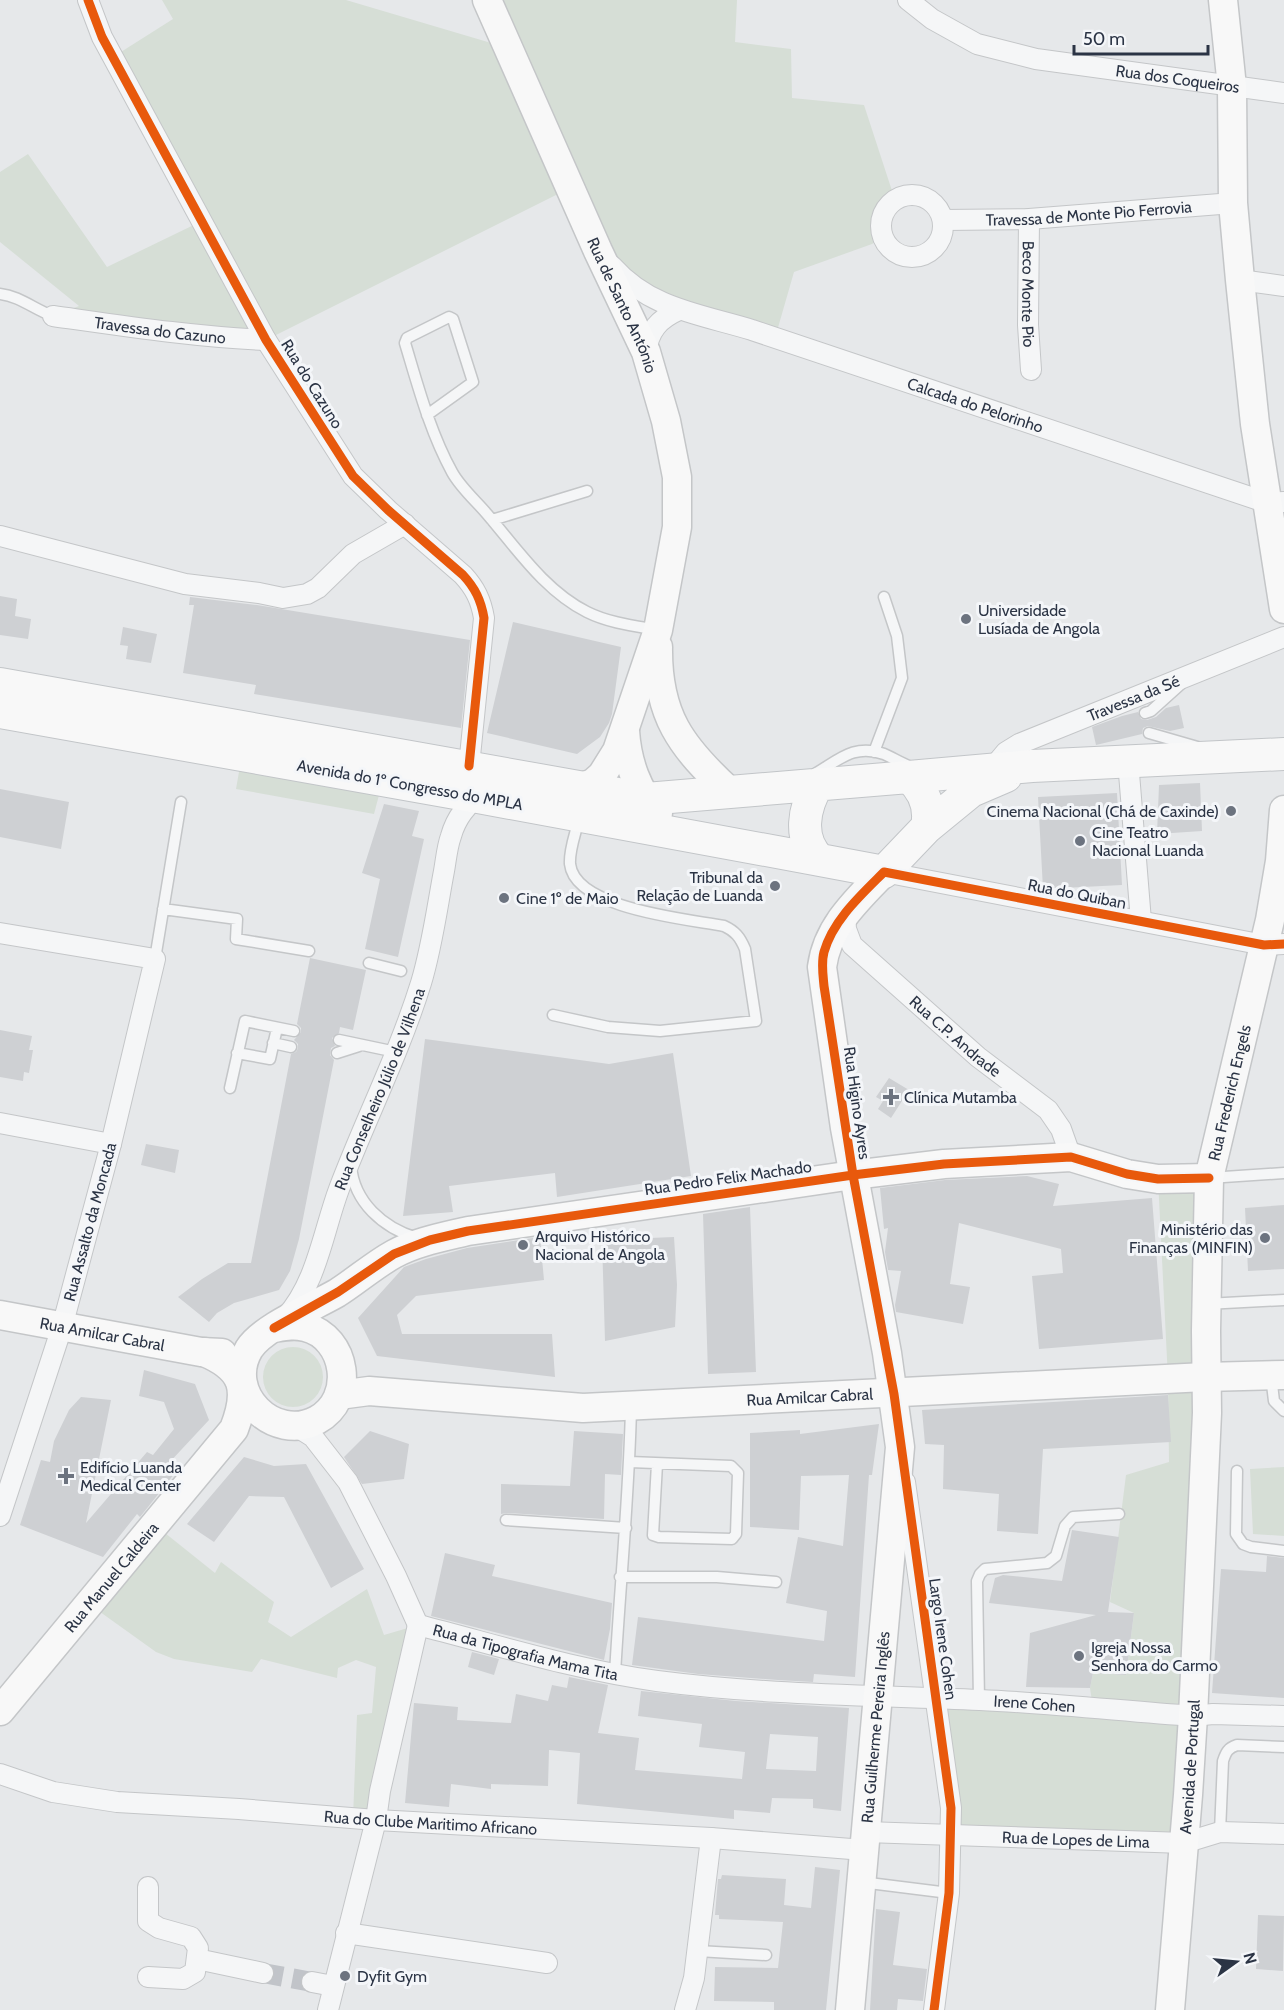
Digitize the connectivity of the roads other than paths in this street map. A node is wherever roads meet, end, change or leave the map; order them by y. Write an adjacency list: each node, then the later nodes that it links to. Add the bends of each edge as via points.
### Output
1 (88, 0): 16 (street, Rua do Cazuno, via 102,37)
2 (487, 0): 10 (street, Rua de Santo António)
3 (908, 0): 5 (street, Rua dos Coqueiros, via 932,19 977,44 1036,59)
4 (1223, 0): 5 (street)
5 (1232, 87): 6 (street, Rua dos Coqueiros); 7 (street)
6 (1284, 93)
7 (1233, 203): 8 (street, Travessa de Monte Pio Ferrovia); 11 (street)
8 (1029, 219): 9 (street, Travessa de Monte Pio Ferrovia); 18 (street, Beco Monte Pio)
9 (943, 220)
10 (598, 251): 14 (street, Calcada do Pelorinho, via 631,286); 17 (street, Rua de Santo António)
11 (1240, 280): 12 (street); 21 (street, via 1255,424)
12 (1284, 286)
13 (0, 294): 15 (lane)
14 (679, 310): 17 (street, via 654,327); 21 (street, Calcada do Pelorinho, via 752,330)
15 (53, 316): 16 (street, Travessa do Cazuno, via 165,332)
16 (266, 340): 23 (street, Rua do Cazuno, via 353,476)
17 (646, 352): 27 (street, Rua de Santo António, via 677,477 677,526)
18 (1030, 370)
19 (427, 415): 19 (lane, via 405,343 407,338 449,317 453,319 473,382); 22 (lane, via 453,473)
20 (587, 491): 22 (lane)
21 (1276, 503): 26 (street)
22 (492, 520): 27 (lane, via 527,562 570,602 588,613)
23 (405, 524): 24 (street, via 353,554 318,588 284,598 186,584); 42 (street, Rua do Cazuno, via 475,587 482,604 484,618)
24 (0, 536)
25 (884, 597): 37 (lane, via 897,636 902,678)
26 (1284, 609)
27 (658, 630): 35 (street, Rua de Santo António); 51 (street, Rua de Santo António, via 660,682 669,716 690,752)
28 (1284, 637): 29 (street, Travessa da Sé)
29 (1190, 676): 32 (lane); 33 (street, Travessa da Sé)
30 (0, 684): 42 (main road, Avenida do 1º Congresso do MPLA)
31 (0, 712): 50 (main road, Avenida do 1º Congresso do MPLA, via 189,753)
32 (1145, 714)
33 (1064, 726): 34 (lane); 44 (street, Travessa da Sé, via 1019,744)
34 (1092, 726)
35 (625, 731): 53 (street, Rua de Santo António, via 630,763); 54 (street, Rua de Santo António, via 602,775)
36 (1149, 733): 39 (lane)
37 (880, 753): 40 (lane, via 862,750); 45 (lane, via 917,769); 47 (lane)
38 (1284, 754): 39 (main road)
39 (1227, 757): 41 (main road)
40 (840, 758): 48 (lane); 49 (lane, via 800,781)
41 (1128, 761): 43 (main road, via 1080,757); 64 (street)
42 (469, 766): 46 (main road, Avenida do 1º Congresso do MPLA)
43 (1032, 766): 44 (main road); 57 (main road, via 971,791)
44 (991, 770): 45 (main road)
45 (952, 773): 47 (main road)
46 (520, 776): 52 (street, Rua Conselheiro Júlio de Vilhena); 54 (main road, Avenida do 1º Congresso do MPLA)
47 (909, 777): 48 (main road); 57 (main road, via 923,793)
48 (818, 784): 49 (main road, Avenida do 1º Congresso do MPLA); 60 (main road, via 808,802 805,830 808,843)
49 (779, 787): 51 (main road, Avenida do 1º Congresso do MPLA)
50 (429, 788): 52 (main road, Avenida do 1º Congresso do MPLA); 58 (street, Rua Conselheiro Júlio de Vilhena, via 445,809)
51 (729, 792): 53 (main road, Avenida do 1º Congresso do MPLA)
52 (478, 796): 54 (main road, Avenida do 1º Congresso do MPLA); 58 (street, Rua Conselheiro Júlio de Vilhena, via 462,812)
53 (646, 799): 54 (main road, Avenida do 1º Congresso do MPLA); 59 (street, Rua de Santo António, via 664,818)
54 (581, 801): 59 (main road, Avenida do 1º Congresso do MPLA); 71 (lane, via 571,850 574,876 604,899 733,931 745,949 756,1021 660,1031 608,1027)
55 (181, 802): 62 (lane)
56 (1284, 810): 66 (street, Rua Frederich Engels)
57 (927, 827): 61 (main road)
58 (451, 835): 78 (street, Rua Conselheiro Júlio de Vilhena, via 424,972)
59 (696, 836): 60 (main road, Avenida do 1º Congresso do MPLA)
60 (820, 860): 61 (main road)
61 (878, 878): 63 (street, Rua Higino Ayres); 64 (street, Rua do Quiban)
62 (163, 909): 67 (lane, via 237,919 236,939); 68 (lane)
63 (846, 913): 84 (street, Rua C.P. Andrade, via 852,945 978,1058 1048,1110 1061,1129); 87 (street, Rua Higino Ayres, via 833,932 822,967)
64 (1141, 921): 66 (street, Rua do Quiban)
65 (0, 933): 68 (street)
66 (1274, 944): 88 (street, Rua Frederich Engels)
67 (309, 951)
68 (155, 959): 83 (street, Rua Assalto da Moncada)
69 (369, 963): 70 (lane)
70 (401, 971)
71 (553, 1015)
72 (276, 1028): 73 (lane); 75 (lane); 79 (lane, via 245,1021)
73 (294, 1031)
74 (339, 1040): 76 (lane)
75 (273, 1043): 77 (lane); 79 (lane, via 270,1059)
76 (362, 1045): 78 (lane); 80 (lane)
77 (291, 1047)
78 (396, 1052): 85 (street, Rua Conselheiro Júlio de Vilhena)
79 (237, 1053): 81 (lane)
80 (337, 1053)
81 (230, 1088)
82 (0, 1123): 83 (street)
83 (111, 1144): 93 (street, Rua Assalto da Moncada)
84 (1071, 1157): 87 (street, Rua Pedro Felix Machado); 88 (street, Rua Pedro Felix Machado, via 1158,1179)
85 (351, 1160): 89 (lane, via 357,1193 371,1210 401,1232); 94 (street, Rua Conselheiro Júlio de Vilhena, via 312,1273 287,1315)
86 (1284, 1173): 88 (lane)
87 (853, 1174): 89 (street, Rua Pedro Felix Machado, via 468,1231); 99 (street, Rua Higino Ayres)
88 (1209, 1178): 91 (street, Rua Frederich Engels)
89 (430, 1240): 94 (street, Rua Pedro Felix Machado, via 394,1254 338,1293)
90 (1284, 1300): 91 (lane)
91 (1206, 1304): 97 (street, Rua Frederich Engels)
92 (0, 1315): 93 (street, Rua Amilcar Cabral)
93 (62, 1327): 95 (street, Rua Amilcar Cabral); 111 (street, Rua Assalto da Moncada)
94 (267, 1333): 95 (street, Rua Pedro Felix Machado, via 222,1353); 98 (street, via 249,1350 243,1366); 100 (street, via 290,1325 307,1327 334,1347 343,1380)
95 (204, 1352): 98 (street, via 227,1364)
96 (1277, 1375): 97 (street, Rua Amilcar Cabral); 102 (lane, via 1274,1401)
97 (1205, 1377): 99 (street, Rua Amilcar Cabral); 123 (street, Avenida de Portugal)
98 (243, 1384): 103 (street, via 257,1412); 104 (street, Rua Manuel Caldeira, via 240,1414)
99 (894, 1394): 101 (street, Rua Amilcar Cabral); 105 (street, Rua Higino Ayres)
100 (335, 1402): 101 (street, Rua Amilcar Cabral, via 369,1391 583,1408); 103 (street, via 318,1420); 106 (street, via 325,1423)
101 (631, 1406): 107 (lane)
102 (1284, 1411)
103 (286, 1426): 104 (street, Rua Manuel Caldeira, via 254,1429); 106 (street, Rua da Tipografia Mama Tita, via 313,1437)
104 (224, 1443): 122 (street, Rua Manuel Caldeira)
105 (900, 1446): 119 (street, Rua Guilherme Pereira Inglês); 120 (street, Largo Irene Cohen)
106 (329, 1456): 117 (street, Rua da Tipografia Mama Tita, via 348,1482)
107 (630, 1462): 108 (lane); 113 (lane)
108 (657, 1464): 108 (lane, via 731,1466 738,1473 736,1534 732,1539 653,1535)
109 (1237, 1471): 114 (lane, via 1236,1534 1251,1547)
110 (1119, 1514): 121 (lane, via 1073,1517 1065,1526 1056,1556 1047,1563 985,1569 980,1574)
111 (0, 1516)
112 (506, 1520): 113 (lane)
113 (626, 1528): 115 (lane)
114 (1284, 1551)
115 (620, 1577): 116 (lane, via 717,1577); 118 (lane)
116 (776, 1582)
117 (418, 1625): 118 (street, Rua da Tipografia Mama Tita); 127 (street)
118 (615, 1674): 119 (street, Rua da Tipografia Mama Tita, via 756,1690)
119 (878, 1697): 120 (street, Irene Cohen); 132 (street, Rua Guilherme Pereira Inglês)
120 (936, 1700): 121 (street, Irene Cohen); 130 (street, Largo Irene Cohen, via 951,1808)
121 (979, 1700): 123 (street, Irene Cohen)
122 (0, 1711)
123 (1193, 1716): 124 (street, Irene Cohen); 133 (street, Avenida de Portugal)
124 (1284, 1716)
125 (1284, 1748): 128 (lane, via 1237,1745 1226,1752)
126 (0, 1774): 127 (street, Rua do Clube Maritimo Africano, via 53,1792 95,1799)
127 (376, 1820): 131 (street, Rua do Clube Maritimo Africano); 137 (street)
128 (1220, 1832): 129 (street, Rua de Lopes de Lima); 133 (street, Rua de Lopes de Lima)
129 (1284, 1834)
130 (950, 1835): 132 (street, Rua de Lopes de Lima); 133 (street, Rua de Lopes de Lima); 136 (street, Largo Irene Cohen)
131 (711, 1838): 132 (street, Rua do Clube Maritimo Africano); 138 (street)
132 (865, 1841): 134 (street, Rua Guilherme Pereira Inglês)
133 (1184, 1843): 150 (street, Avenida de Portugal)
134 (861, 1882): 136 (lane); 148 (street, Rua Guilherme Pereira Inglês)
135 (148, 1887): 140 (street, via 148,1921 190,1937 198,1948)
136 (949, 1893): 149 (street, Largo Irene Cohen)
137 (346, 1933): 141 (street); 145 (street)
138 (698, 1951): 139 (lane); 147 (street)
139 (766, 1955)
140 (197, 1959): 142 (street); 143 (street, via 195,1972 189,1977)
141 (547, 1963)
142 (263, 1972)
143 (148, 1977)
144 (312, 1982): 145 (street)
145 (333, 1986): 146 (street)
146 (328, 2010)
147 (685, 2010)
148 (850, 2010)
149 (934, 2010)
150 (1170, 2010)

